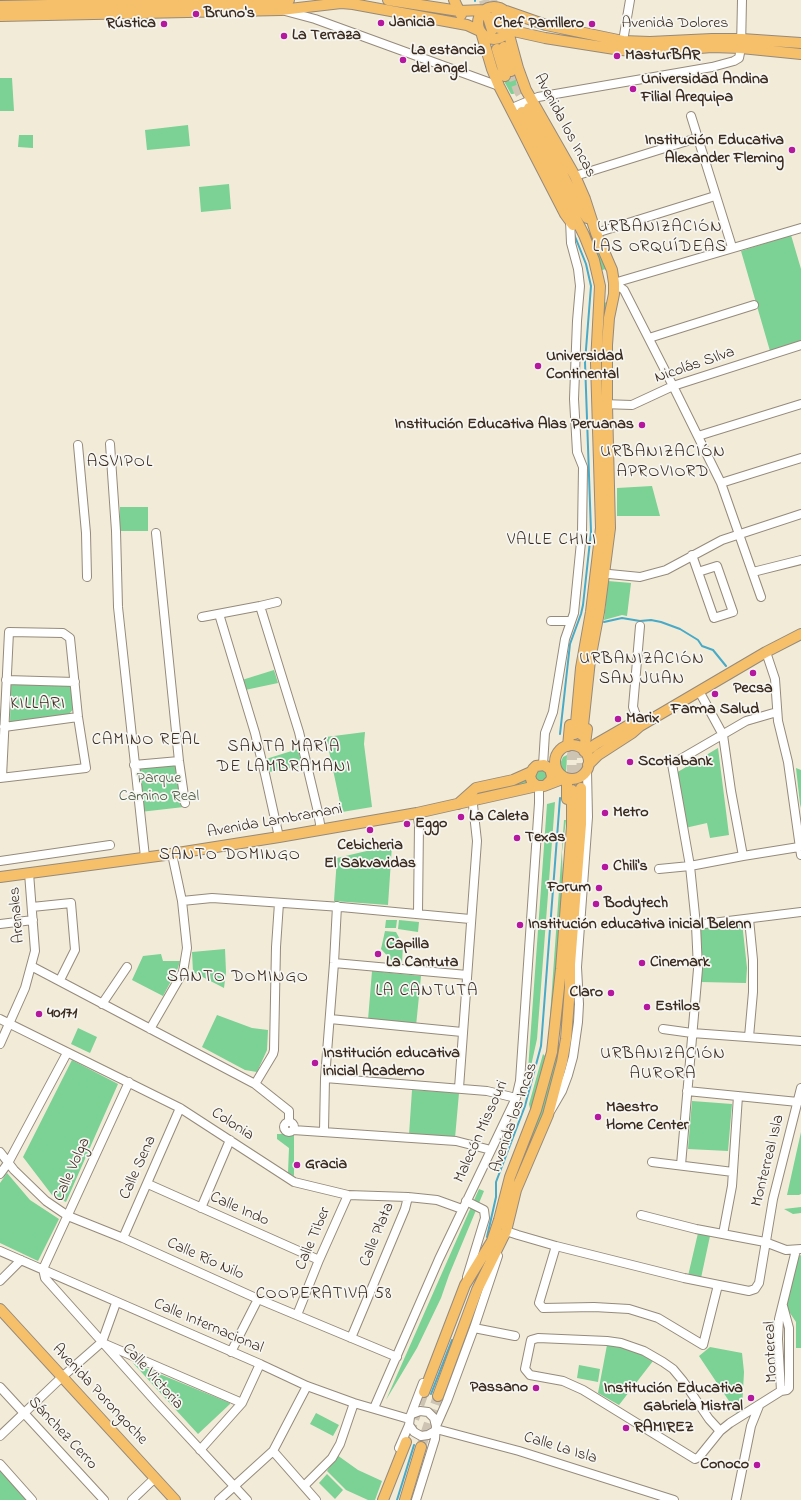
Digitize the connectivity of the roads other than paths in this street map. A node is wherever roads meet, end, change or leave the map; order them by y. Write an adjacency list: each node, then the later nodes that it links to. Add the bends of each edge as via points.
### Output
1 (394, 0): 10 (main road, Avenida Dolores)
2 (454, 0): 10 (main road); 12 (main road)
3 (630, 0): 19 (street)
4 (742, 0): 17 (street)
5 (190, 1): 6 (main road); 8 (main road)
6 (236, 1): 7 (main road)
7 (282, 3): 8 (main road); 14 (main road, via 353,4); 23 (street, via 315,19)
8 (131, 5): 9 (main road); 13 (main road)
9 (0, 6)
10 (445, 9): 12 (main road, Avenida Dolores)
11 (497, 10): 12 (main road, Avenida Dolores); 15 (main road, Avenida los Incas); 15 (main road, via 510,20); 16 (main road, via 479,18 478,27); 19 (main road, Avenida Dolores)
12 (459, 11): 14 (main road)
13 (0, 16)
14 (467, 25): 16 (main road)
15 (502, 30): 16 (main road, via 505,36 493,40); 19 (main road, Avenida Dolores, via 545,38); 24 (main road, Avenida los Incas, via 518,68)
16 (481, 33): 23 (main road)
17 (742, 43): 18 (main road, Avenida Dolores); 19 (main road, Avenida Dolores, via 712,39); 21 (main road, Avenida Dolores); 24 (street, via 740,58 734,61)
18 (801, 43)
19 (622, 46)
20 (501, 48): 22 (main road, Avenida los Incas)
21 (801, 54)
22 (508, 74)
23 (499, 86): 25 (main road)
24 (527, 107): 25 (street); 28 (main road, Avenida los Incas); 32 (main road, Avenida los Incas); 34 (main road, Avenida los Incas)
25 (512, 108): 30 (main road)
26 (691, 116): 27 (street)
27 (697, 138): 28 (street); 29 (street)
28 (575, 176): 32 (main road, Avenida los Incas)
29 (715, 196): 32 (street); 33 (street)
30 (570, 220): 34 (main road); 67 (street, via 571,243 580,286 574,399 577,452 584,467 577,596)
31 (801, 228): 33 (street)
32 (596, 233): 35 (main road, Avenida los Incas)
33 (732, 247): 37 (street)
34 (591, 251): 36 (main road, Avenida los Incas)
35 (612, 270): 36 (main road, via 604,276); 37 (main road, Avenida los Incas)
36 (598, 274): 39 (main road, Avenida los Incas)
37 (614, 283): 40 (main road, Avenida los Incas); 41 (street, via 624,290)
38 (754, 305): 41 (street)
39 (598, 323): 40 (main road); 44 (main road, Avenida los Incas, via 596,357)
40 (608, 323): 44 (main road, Avenida los Incas)
41 (649, 338): 43 (street)
42 (801, 345): 43 (street, Nicolás SIlva)
43 (673, 386): 44 (street, Nicolás SIlva, via 632,405); 46 (street)
44 (602, 404): 58 (main road, Avenida los Incas, via 604,482 610,528)
45 (801, 404): 46 (street)
46 (698, 436): 50 (street)
47 (110, 444): 85 (street, via 118,607)
48 (78, 445): 59 (street, via 86,532)
49 (801, 458): 50 (street)
50 (721, 483): 53 (street)
51 (801, 514): 53 (street)
52 (156, 533): 84 (street)
53 (739, 535): 54 (street, via 722,540); 57 (street)
54 (692, 555): 56 (street); 58 (street, via 666,570 640,577)
55 (801, 560): 57 (street)
56 (698, 572): 56 (street, via 714,618 732,612 717,566)
57 (753, 572): 60 (street)
58 (600, 574): 63 (main road, Avenida los Incas)
59 (87, 577)
60 (761, 597)
61 (277, 602): 62 (street)
62 (260, 606): 64 (street); 95 (street, via 299,732)
63 (595, 612): 79 (main road, Avenida los Incas, via 582,655); 81 (main road, via 579,644)
64 (219, 614): 65 (street); 96 (street, via 255,733)
65 (202, 617)
66 (551, 621): 67 (street)
67 (571, 621): 86 (street, via 562,652 553,712 545,733)
68 (640, 626): 76 (street, via 634,708)
69 (801, 634): 70 (main road)
70 (766, 652): 73 (main road); 74 (street, via 775,679)
71 (6, 680): 72 (street); 72 (street, via 9,632 63,633 70,638); 77 (street)
72 (75, 682): 75 (street)
73 (699, 692): 76 (main road); 78 (street)
74 (777, 712): 78 (street, via 746,721); 98 (street, via 788,762)
75 (78, 718): 77 (street); 89 (street, via 86,768)
76 (640, 726): 80 (main road, via 629,725); 87 (main road, via 632,734 598,755)
77 (4, 727): 89 (street)
78 (723, 735): 100 (street); 103 (street, via 672,764)
79 (581, 736): 80 (main road); 82 (main road, Avenida los Incas)
80 (596, 744): 82 (main road)
81 (568, 746): 82 (main road, via 577,746); 83 (main road, via 559,751)
82 (585, 752): 87 (main road, via 588,756)
83 (555, 760): 86 (main road); 90 (main road, via 558,773)
84 (179, 761): 85 (street); 93 (street)
85 (134, 765): 101 (street)
86 (542, 765): 88 (main road); 91 (main road, via 552,773 551,780)
87 (588, 768): 90 (main road, via 576,779); 122 (street, Avenida los Incas, via 588,817)
88 (531, 772): 91 (main road, via 531,779); 92 (main road, Avenida Lambramani, via 513,780 476,788)
89 (1, 778)
90 (566, 778): 91 (main road, Avenida Lambramani); 107 (main road)
91 (541, 786): 92 (main road, Avenida Lambramani); 145 (street, Malecón Missouri, via 520,1081)
92 (472, 796): 94 (main road, Avenida Lambramani, via 458,804); 114 (street, via 476,841)
93 (185, 803)
94 (417, 813): 95 (main road, Avenida Lambramani); 113 (street)
95 (321, 830): 96 (main road, Avenida Lambramani)
96 (279, 837): 99 (main road, Avenida Lambramani)
97 (110, 845): 102 (street)
98 (800, 851): 100 (street)
99 (172, 854): 101 (main road, Avenida Lambramani); 108 (street)
100 (743, 856): 103 (street)
101 (145, 857): 105 (main road, Avenida Lambramani)
102 (0, 861)
103 (690, 866): 104 (street); 118 (street)
104 (659, 869)
105 (28, 873): 106 (main road, Avenida Lambramani); 111 (street, Arenales)
106 (0, 877)
107 (567, 894): 125 (main road, Avenida los Incas, via 577,789 581,824); 177 (main road, Avenida los Incas, via 555,1037 545,1080 512,1169 492,1241)
108 (182, 901): 109 (street, via 212,898); 130 (street, via 187,948 183,972)
109 (279, 902): 110 (street); 140 (street, via 274,1050)
110 (337, 906): 113 (street); 119 (street)
111 (32, 907): 116 (street, Arenales); 124 (street, via 71,903 75,950)
112 (801, 912): 115 (street)
113 (418, 913): 114 (street)
114 (470, 919): 123 (street)
115 (749, 919): 118 (street); 134 (street, via 753,960)
116 (33, 920): 117 (street); 120 (street, Arenales, via 35,951)
117 (0, 924)
118 (696, 925): 133 (street, via 698,969)
119 (334, 963): 123 (street); 128 (street)
120 (31, 966): 124 (street); 129 (street, Arenales)
121 (127, 967): 126 (street)
122 (577, 967): 125 (main road); 148 (street, Avenida los Incas, via 579,1004 573,1056 562,1091)
123 (467, 975): 132 (street)
124 (60, 980): 126 (street)
125 (570, 987): 148 (main road, Avenida los Incas, via 565,1049)
126 (102, 1004): 130 (street)
127 (0, 1019): 129 (street, Colonia)
128 (330, 1019): 132 (street); 138 (street)
129 (10, 1024): 136 (street, Arenales); 137 (street, Colonia)
130 (150, 1029): 140 (street)
131 (663, 1029): 133 (street)
132 (462, 1032): 141 (street)
133 (692, 1033): 134 (street); 143 (street)
134 (749, 1037): 135 (street)
135 (801, 1041)
136 (0, 1044)
137 (67, 1053): 139 (street, Colonia); 154 (street)
138 (325, 1078): 141 (street); 149 (street)
139 (129, 1082): 147 (street, Colonia); 165 (street, Calle Volga)
140 (255, 1084): 149 (street, via 289,1111 291,1126)
141 (459, 1088): 145 (street)
142 (801, 1088): 146 (street, Monterreal Isla)
143 (687, 1091): 144 (street); 155 (street)
144 (738, 1096): 146 (street); 156 (street)
145 (516, 1098): 151 (street, Malecón Missouri)
146 (798, 1106): 169 (street, Monterreal Isla, via 773,1199)
147 (180, 1108): 150 (street, Colonia); 158 (street, Calle Sena)
148 (548, 1115): 166 (main road, Avenida los Incas, via 516,1190)
149 (324, 1131): 151 (street, via 456,1141)
150 (230, 1140): 159 (street, Colonia, via 294,1182); 162 (street)
151 (491, 1150): 161 (street, Malecón Missouri)
152 (0, 1152): 154 (street, Calle Río Nilo)
153 (652, 1162): 155 (street)
154 (8, 1163): 157 (street); 165 (street, Calle Río Nilo, via 46,1201)
155 (681, 1166): 156 (street)
156 (733, 1172): 167 (street)
157 (0, 1174)
158 (148, 1184): 162 (street, Calle Indo); 168 (street, Calle Sena)
159 (348, 1195): 160 (street, Colonia); 174 (street, Calle Tiber)
160 (408, 1197): 163 (street, Colonia, via 437,1200); 185 (street, Calle Plata)
161 (466, 1201): 163 (street, Malecón Missouri); 177 (street, via 484,1210 485,1218)
162 (201, 1208): 174 (street, Calle Indo)
163 (462, 1209): 188 (street, Malecón Missouri)
164 (641, 1215): 167 (street)
165 (68, 1216): 168 (street, Calle Río Nilo); 175 (street, Calle Volga)
166 (506, 1231): 170 (street); 183 (street, Avenida los Incas); 194 (main road, Avenida los Incas, via 477,1290)
167 (723, 1234): 169 (street)
168 (123, 1238): 179 (street, Calle Río Nilo)
169 (765, 1242): 171 (street, via 786,1250); 178 (street, Monterreal Isla, via 756,1289 749,1291)
170 (556, 1246): 178 (street); 178 (street, via 539,1303 543,1308 629,1309 658,1318 703,1345)
171 (798, 1250): 197 (street, Montereal, via 783,1306 789,1328 789,1388)
172 (0, 1251): 173 (street, Calle Internacional)
173 (21, 1260): 175 (street, Calle Internacional); 176 (street)
174 (319, 1260): 182 (street, Calle Tiber)
175 (43, 1269): 180 (street, Calle Internacional); 186 (street, Calle Victoria, via 45,1278)
176 (0, 1281)
177 (465, 1285): 193 (main road, Avenida los Incas); 201 (street, via 453,1304)
178 (718, 1285)
179 (258, 1299): 182 (street, Calle Río Nilo); 187 (street)
180 (116, 1302): 186 (street); 187 (street, Calle Internacional)
181 (0, 1309): 190 (main road, Avenida Porongoche)
182 (297, 1316): 185 (street, Calle Río Nilo)
183 (474, 1328): 184 (street); 203 (street, Avenida los Incas)
184 (514, 1336)
185 (351, 1338): 188 (street, Calle Río Nilo)
186 (102, 1342): 190 (street); 195 (street); 207 (street, Calle Victoria)
187 (231, 1352): 189 (street, Calle Internacional)
188 (397, 1357): 198 (street, Malecón Missouri)
189 (260, 1364): 191 (street, Calle Internacional); 195 (street)
190 (62, 1377): 199 (street); 210 (main road, Avenida Porongoche)
191 (307, 1386): 196 (street, Calle Internacional); 208 (street)
192 (0, 1387): 199 (street, Sánchez Cerro)
193 (424, 1392)
194 (438, 1396)
195 (242, 1403): 207 (street)
196 (354, 1403): 198 (street, Calle Internacional); 212 (street, via 340,1444 332,1458)
197 (758, 1406): 200 (street, Montereal); 202 (street)
198 (374, 1408): 201 (street, Calle Internacional)
199 (24, 1413): 205 (street); 214 (street, Sánchez Cerro)
200 (737, 1419): 202 (street, via 745,1420); 204 (street, Montereal)
201 (410, 1420): 203 (street, Calle Internacional, via 414,1432 421,1436 428,1435); 203 (street, via 412,1414 428,1412 434,1418); 220 (street)
202 (751, 1426): 225 (street)
203 (435, 1429): 223 (street, Avenida los Incas, via 435,1439); 224 (street, Calle La Isla, via 519,1451)
204 (720, 1431): 204 (street, Montereal, via 673,1369 644,1351 621,1343 538,1338 531,1340 525,1369 530,1375 563,1381 583,1390 690,1457 699,1457)
205 (0, 1436)
206 (421, 1447): 222 (main road)
207 (200, 1450): 211 (street, Calle Victoria)
208 (273, 1451): 211 (street); 212 (street)
209 (0, 1464): 213 (street)
210 (155, 1478): 215 (street); 216 (main road, Avenida Porongoche)
211 (234, 1486): 217 (street); 218 (street, Calle Victoria)
212 (304, 1486): 219 (street)
213 (32, 1500)
214 (104, 1500)
215 (132, 1500)
216 (175, 1500)
217 (219, 1500)
218 (247, 1500)
219 (316, 1500)
220 (382, 1500): 221 (main road, via 406,1442)
221 (387, 1500)
222 (405, 1500)
223 (416, 1500)
224 (674, 1500)
225 (736, 1500)

